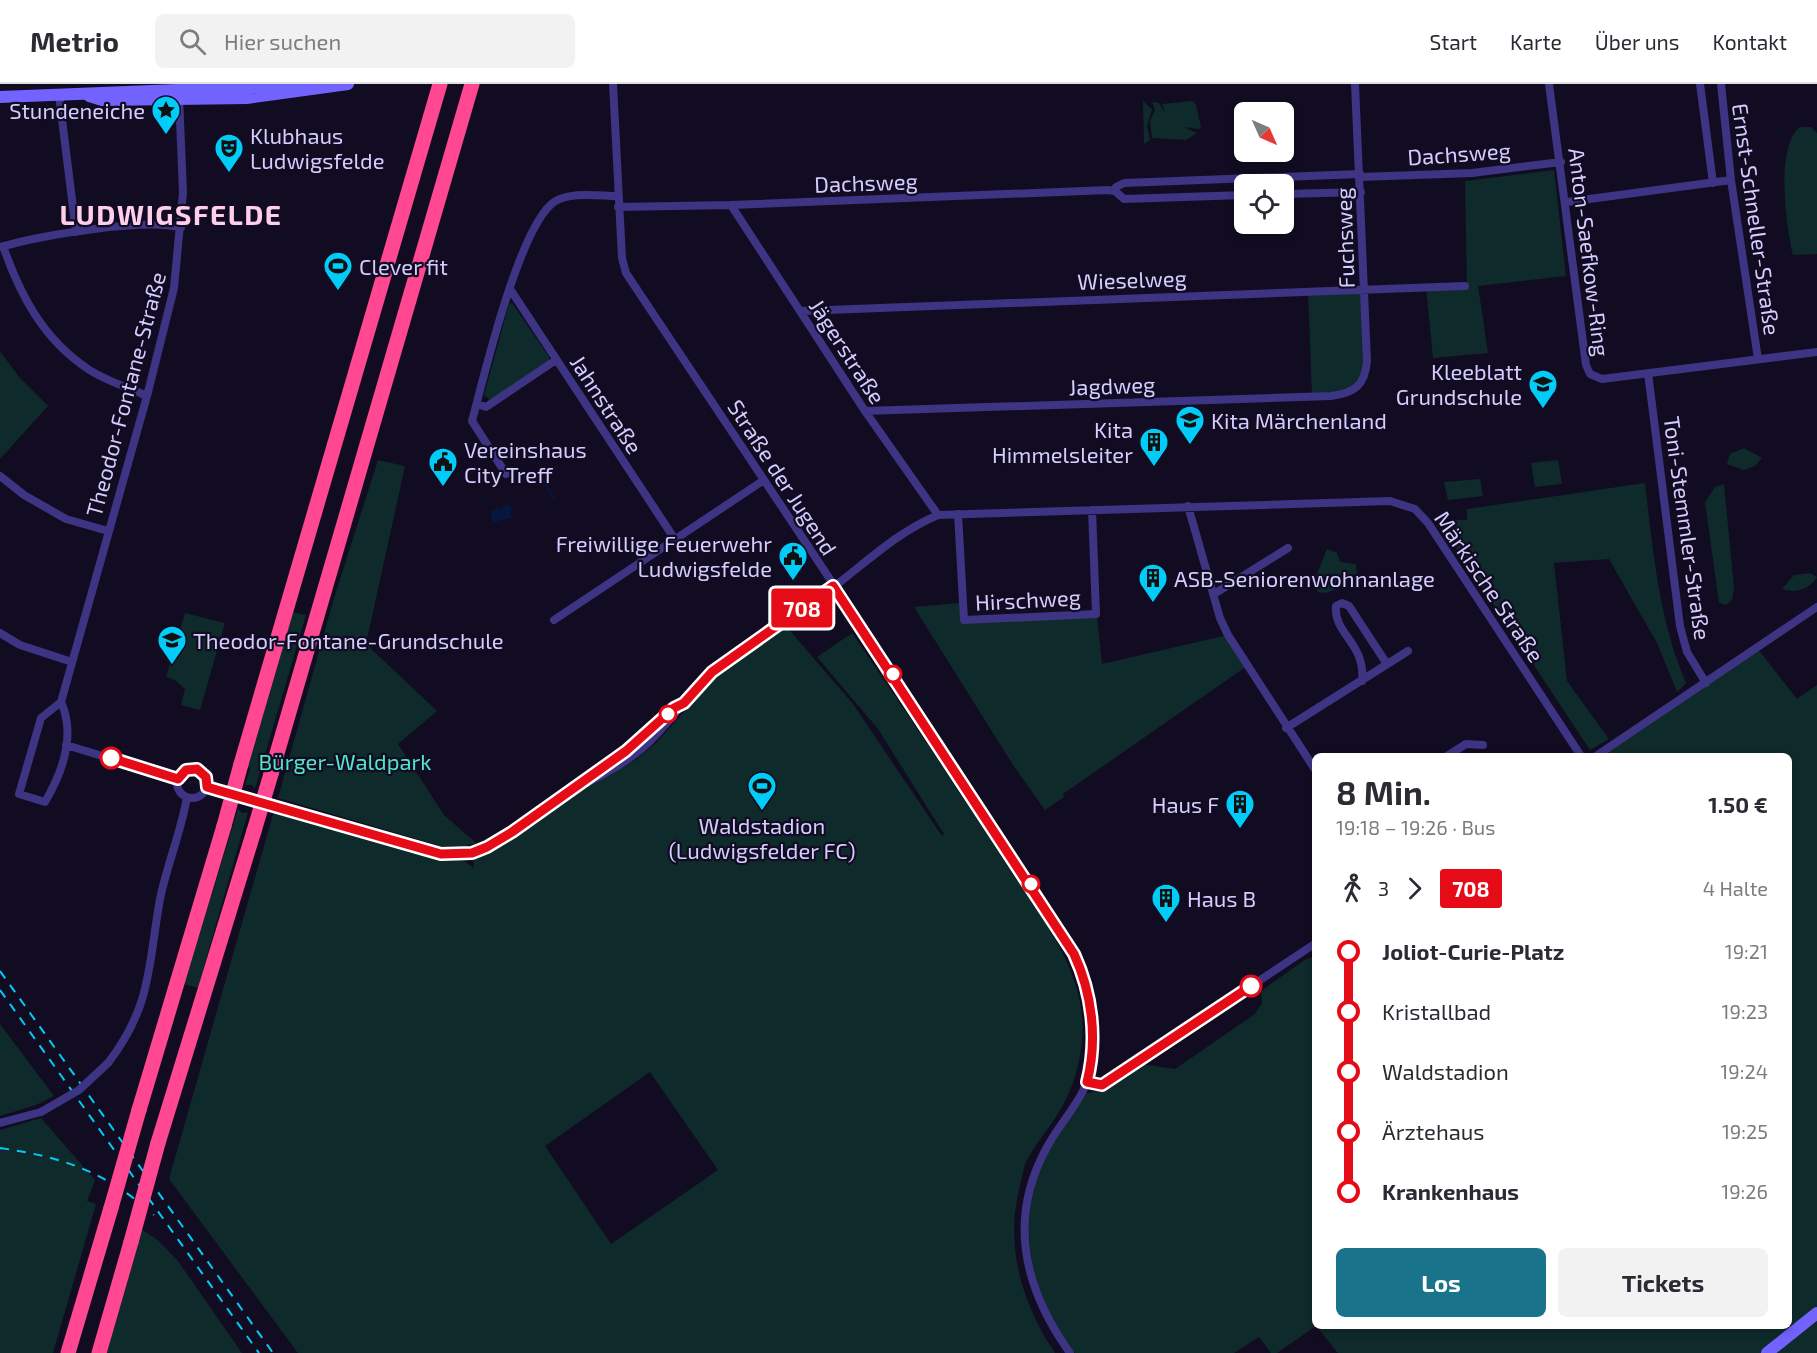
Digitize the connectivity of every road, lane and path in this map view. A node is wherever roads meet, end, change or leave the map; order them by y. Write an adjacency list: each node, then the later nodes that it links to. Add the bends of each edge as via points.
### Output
1 (348, 84): 9 (main road)
2 (440, 84): 75 (highway, bridge)
3 (472, 84): 76 (highway, bridge)
4 (613, 84): 21 (street, Straße der Jugend)
5 (1355, 84): 14 (street, Fuchsweg)
6 (1549, 84): 13 (street, Anton-Saefkow-Ring)
7 (1700, 84): 16 (street, Ernst-Schneller-Straße)
8 (1721, 84): 15 (street, Ernst-Schneller-Straße)
9 (304, 86): 11 (main road, via 290,93 247,98)
10 (59, 95): 11 (main road); 12 (main road); 26 (street)
11 (179, 95): 25 (street, Theodor-Fontane-Straße, via 183,157)
12 (0, 97)
13 (1561, 162): 14 (street, Dachsweg, via 1472,173); 22 (street, Anton-Saefkow-Ring)
14 (1360, 176): 17 (street, Dachsweg, via 1124,183); 18 (street, Fuchsweg)
15 (1731, 180): 16 (street); 33 (street, Ernst-Schneller-Straße)
16 (1713, 183): 22 (street)
17 (1115, 191): 20 (street, Dachsweg, via 1124,199); 23 (street, Dachsweg)
18 (1361, 192): 19 (street); 29 (street, Fuchsweg)
19 (1294, 194)
20 (1234, 195)
21 (618, 196): 24 (street, Straße der Jugend); 30 (street, via 572,196 553,203 521,254)
22 (1567, 202): 35 (street, Anton-Saefkow-Ring, via 1588,371 1602,379)
23 (730, 205): 24 (street, Dachsweg); 31 (street, Jägerstraße)
24 (618, 207): 42 (street, Straße der Jugend, via 621,258 626,273)
25 (181, 228): 26 (street); 37 (street, Theodor-Fontane-Straße, via 174,288)
26 (76, 232): 27 (street)
27 (2, 246): 37 (street, via 28,305 64,351 89,370)
28 (1464, 286): 29 (street, Wieselweg)
29 (1364, 288): 31 (street, Wieselweg); 36 (street, Fuchsweg, via 1367,361)
30 (510, 290): 34 (street, Jahnstraße); 38 (street)
31 (801, 311): 39 (street, Jägerstraße)
32 (1817, 352): 33 (street, Anton-Saefkow-Ring)
33 (1758, 359): 35 (street, Anton-Saefkow-Ring)
34 (556, 360): 38 (street, via 486,407); 48 (street, Jahnstraße)
35 (1648, 373): 59 (street, Toni-Stemmler-Straße, via 1680,626 1693,664)
36 (1358, 388): 39 (street, Jagdweg, via 1331,396)
37 (147, 396): 47 (street, Theodor-Fontane-Straße)
38 (477, 404): 40 (street, via 473,426)
39 (865, 411): 46 (street, Jägerstraße)
40 (506, 474)
41 (0, 476): 47 (street, via 66,519)
42 (764, 480): 48 (street); 50 (street, Straße der Jugend)
43 (1188, 506): 44 (street); 51 (street); 65 (street, Märkische Straße, via 1390,501 1415,509)
44 (1092, 510): 45 (street); 45 (street, Hirschweg, via 1096,614 964,620)
45 (958, 514): 46 (street)
46 (938, 515): 50 (street, via 882,548)
47 (108, 531): 56 (street, Theodor-Fontane-Straße)
48 (674, 538): 53 (street)
49 (1288, 548): 51 (street)
50 (833, 586): 69 (street, via 712,672 684,703 626,751 487,847 464,855 441,854); 72 (street, Straße der Jugend, via 1074,954 1092,1021)
51 (1214, 594): 61 (street, via 1231,641)
52 (1817, 607): 59 (street)
53 (554, 620)
54 (0, 633): 56 (street, via 20,645)
55 (1408, 651): 57 (street)
56 (72, 662): 60 (street, Theodor-Fontane-Straße)
57 (1387, 664): 58 (street); 58 (street, via 1349,606 1336,606 1335,616 1361,657)
58 (1362, 681): 61 (street)
59 (1706, 682): 66 (street)
60 (60, 702): 62 (street, via 67,722); 62 (street, via 41,718 19,794 45,802 55,785)
61 (1286, 728): 67 (street)
62 (66, 745): 68 (street)
63 (1483, 745): 64 (street, via 1466,744)
64 (1452, 753)
65 (1579, 753)
66 (1600, 753)
67 (1312, 765)
68 (178, 779): 69 (street, via 186,770 197,769 206,777); 70 (street, via 179,789)
69 (207, 787): 70 (street, via 199,796)
70 (187, 797): 73 (street, bridge, via 160,900 152,967 131,1030 108,1063 79,1089 41,1112)
71 (1312, 947): 72 (street, via 1102,1085)
72 (1087, 1082): 77 (street, Straße der Jugend, via 1042,1155 1030,1188 1024,1228 1034,1290)
73 (0, 1123)
74 (1817, 1313): 78 (main road)
75 (68, 1353)
76 (99, 1353)
77 (1070, 1353)
78 (1767, 1353)

